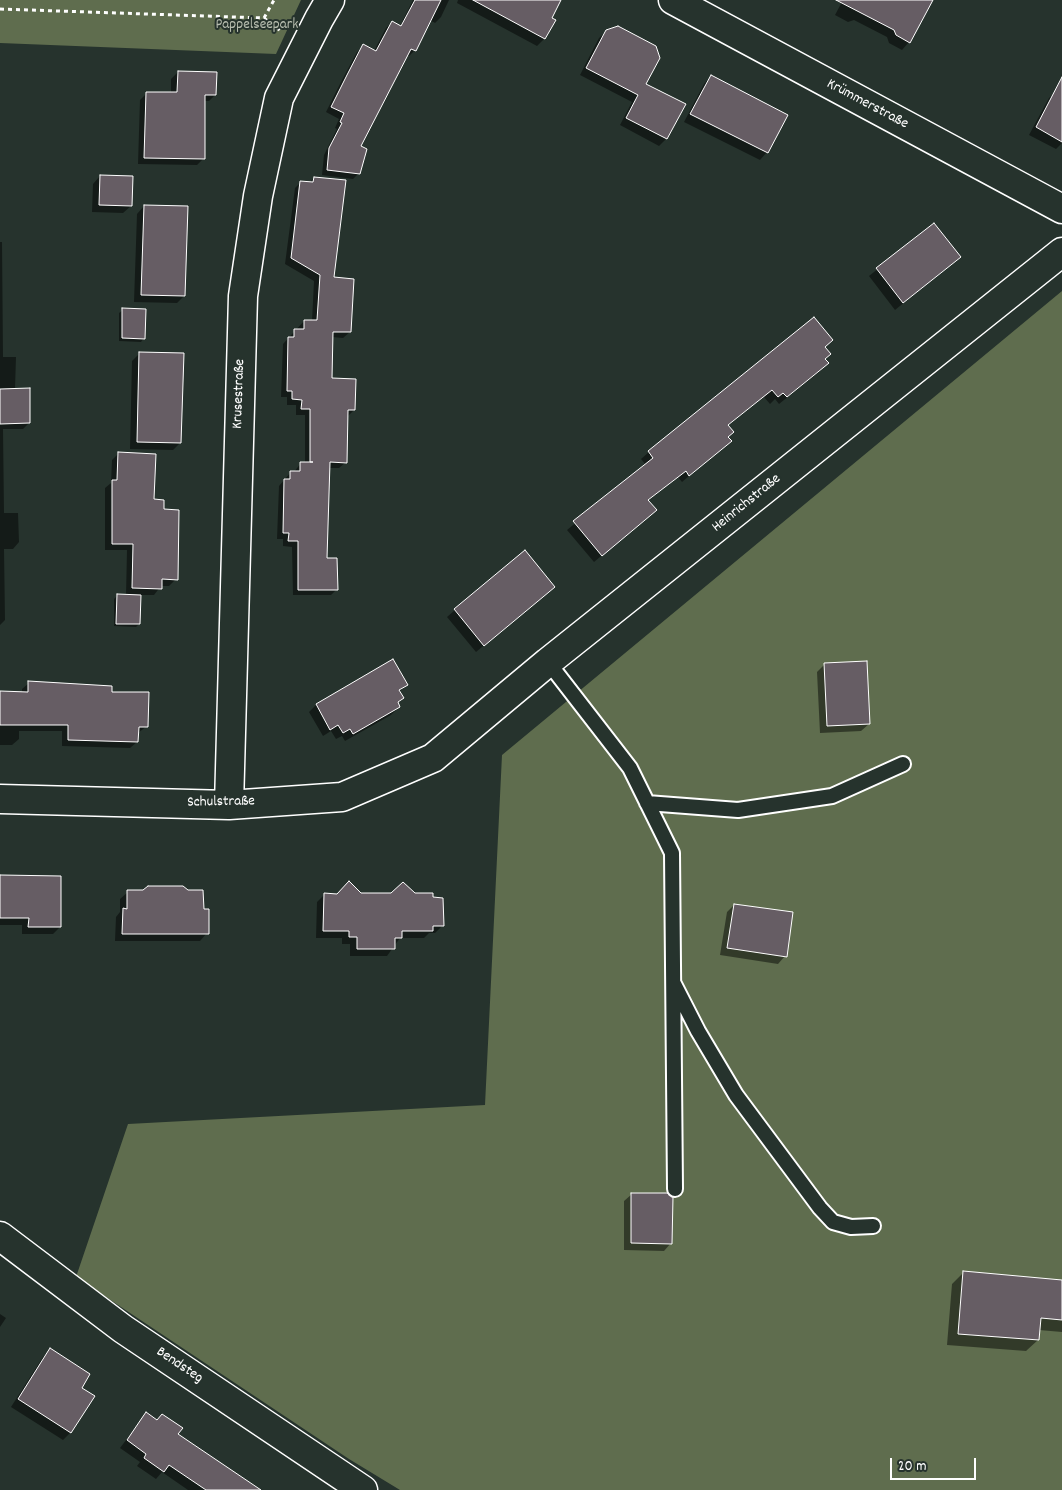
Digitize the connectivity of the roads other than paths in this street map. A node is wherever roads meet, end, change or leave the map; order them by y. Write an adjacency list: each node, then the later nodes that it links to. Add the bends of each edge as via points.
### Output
1 (330, 0): 10 (street, Krusestraße, via 280,98 258,196 243,296)
2 (673, 0): 3 (street, Krümmerstraße)
3 (1062, 209)
4 (1062, 252): 5 (street, Heinrichstraße)
5 (548, 662): 6 (street, Heinrichstraße); 9 (lane, via 630,768)
6 (433, 758): 10 (street, Schulstraße, via 342,797)
7 (903, 764): 9 (lane, via 832,796 738,810)
8 (0, 799): 10 (street, Schulstraße)
9 (647, 803): 11 (lane, via 672,853)
10 (229, 805)
11 (673, 982): 12 (lane); 13 (lane, via 736,1095 820,1208 833,1222 851,1227)
12 (675, 1189)
13 (873, 1226)
14 (0, 1236): 15 (street, Bendsteg, via 123,1329)
15 (363, 1490)

